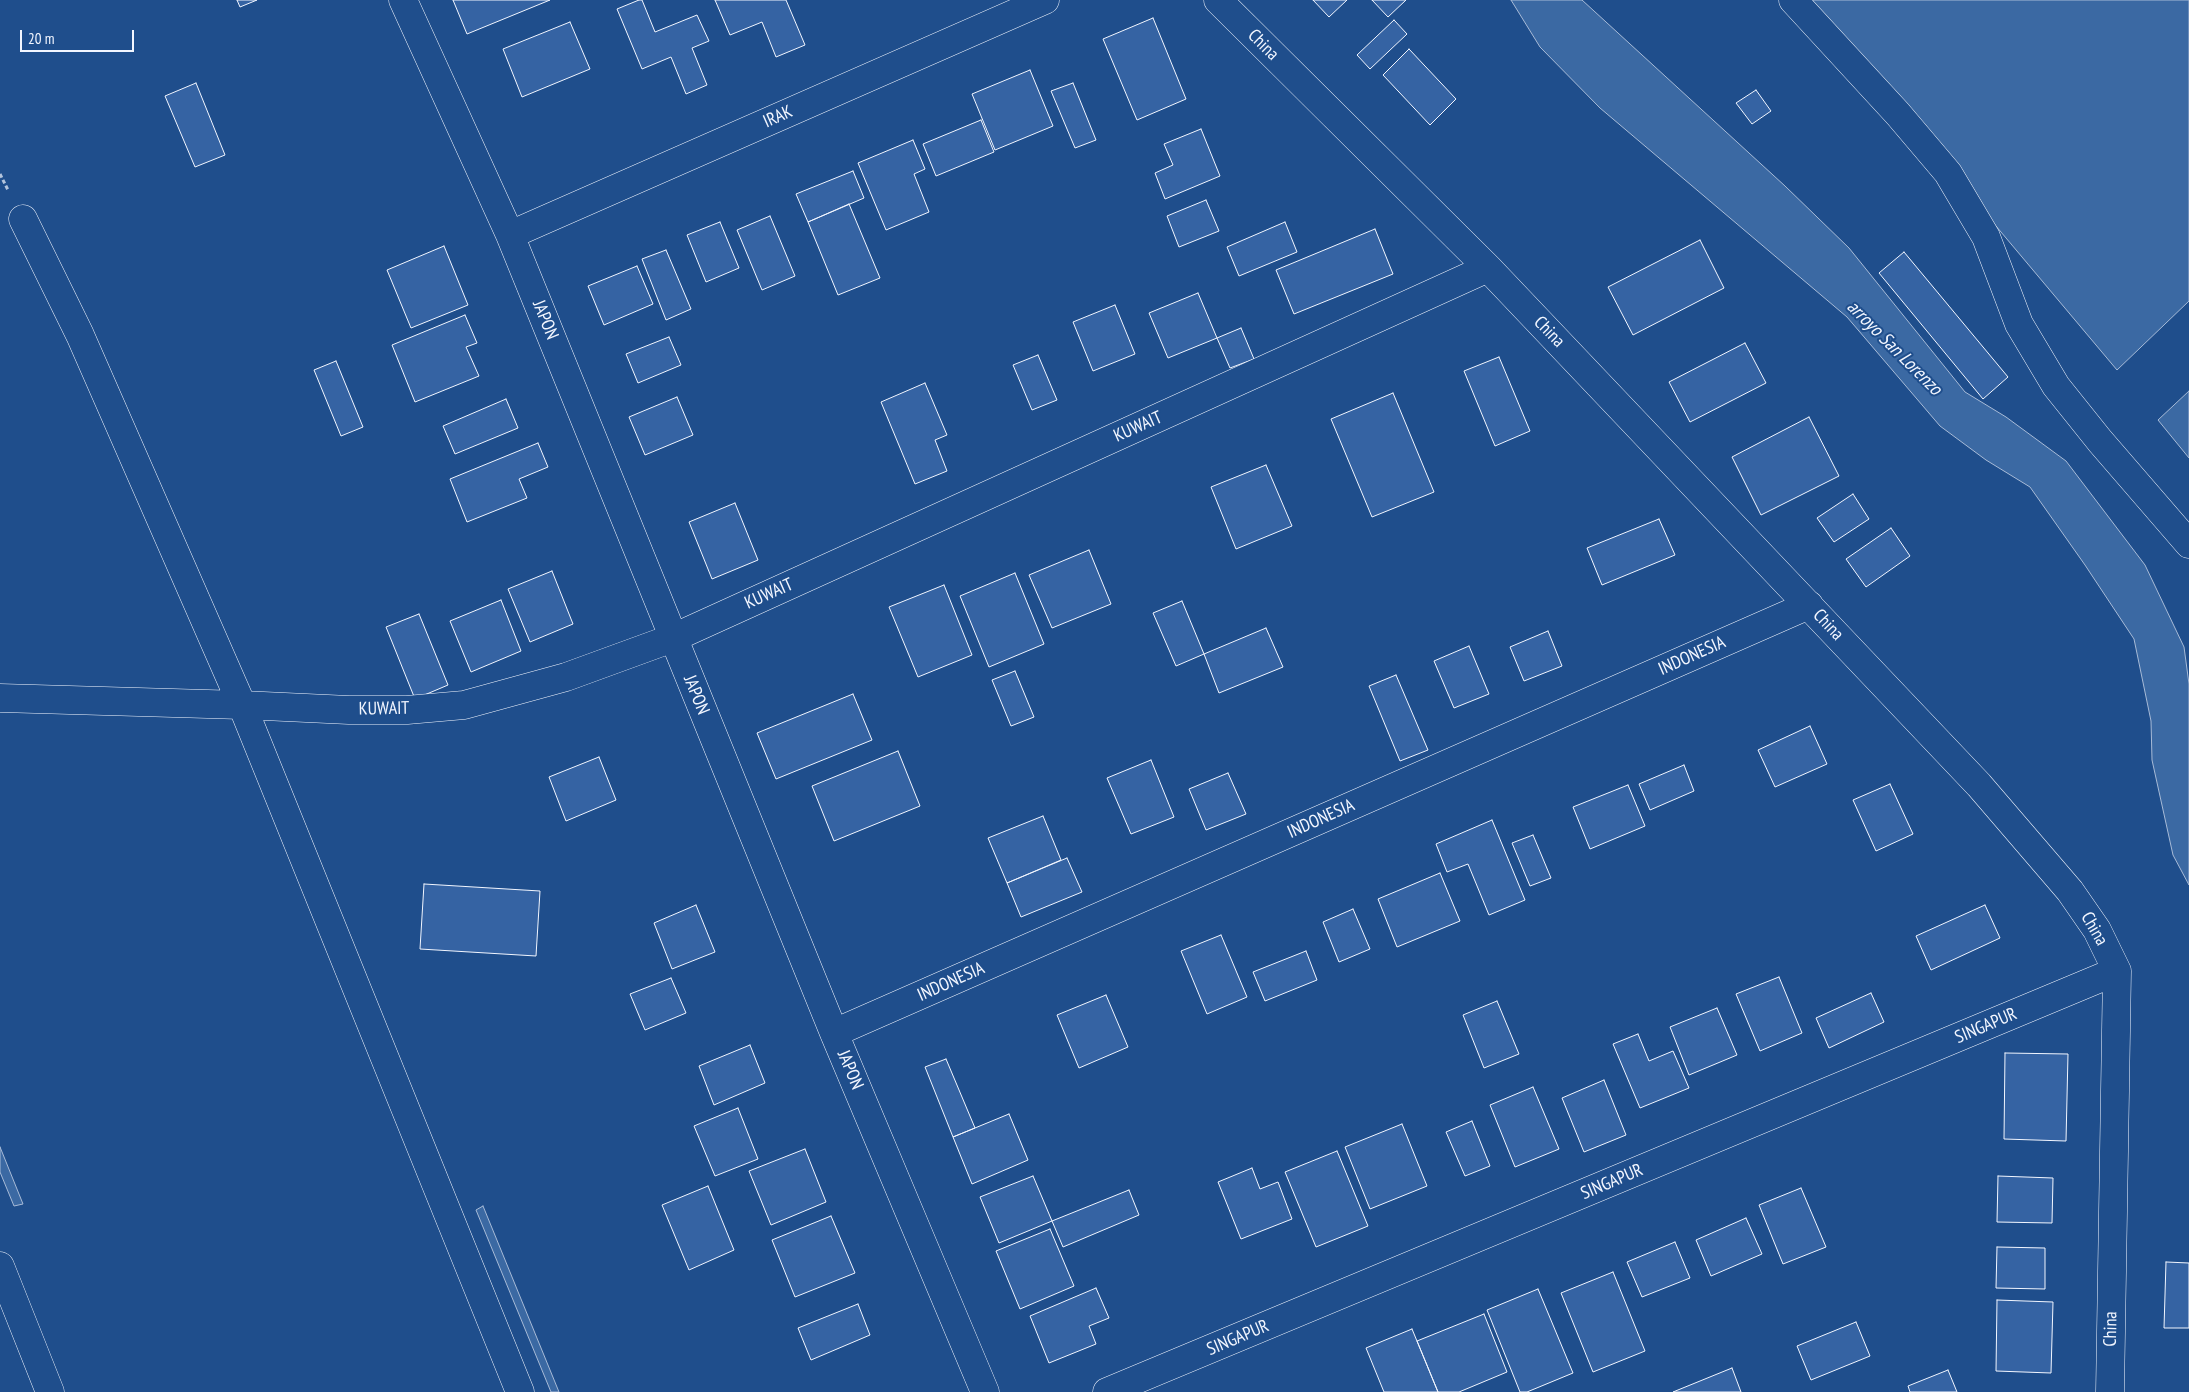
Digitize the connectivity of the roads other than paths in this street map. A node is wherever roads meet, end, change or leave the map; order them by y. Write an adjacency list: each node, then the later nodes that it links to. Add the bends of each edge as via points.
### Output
1 (403, 0): 6 (street, JAPON)
2 (1045, 0): 6 (street, IRAK)
3 (1218, 0): 7 (street, China)
4 (1792, 0): 8 (street, via 1948,173 1986,237 2019,324 2056,386)
5 (23, 219): 12 (street, via 80,335)
6 (510, 235): 10 (street, JAPON)
7 (1488, 268): 9 (street, China); 10 (street, KUWAIT)
8 (2189, 544)
9 (1809, 605): 13 (street, China, via 1979,785 2070,891 2097,930); 14 (street, INDONESIA)
10 (673, 638): 12 (street, KUWAIT, via 566,678 464,705 350,710); 14 (street, JAPON)
11 (0, 698): 12 (street, KUWAIT)
12 (242, 705): 17 (street)
13 (2116, 971): 19 (street, SINGAPUR); 20 (street, China)
14 (834, 1033): 18 (street, JAPON)
15 (0, 1266): 16 (street)
16 (50, 1392)
17 (520, 1392)
18 (986, 1392)
19 (1108, 1392)
20 (2110, 1392)

